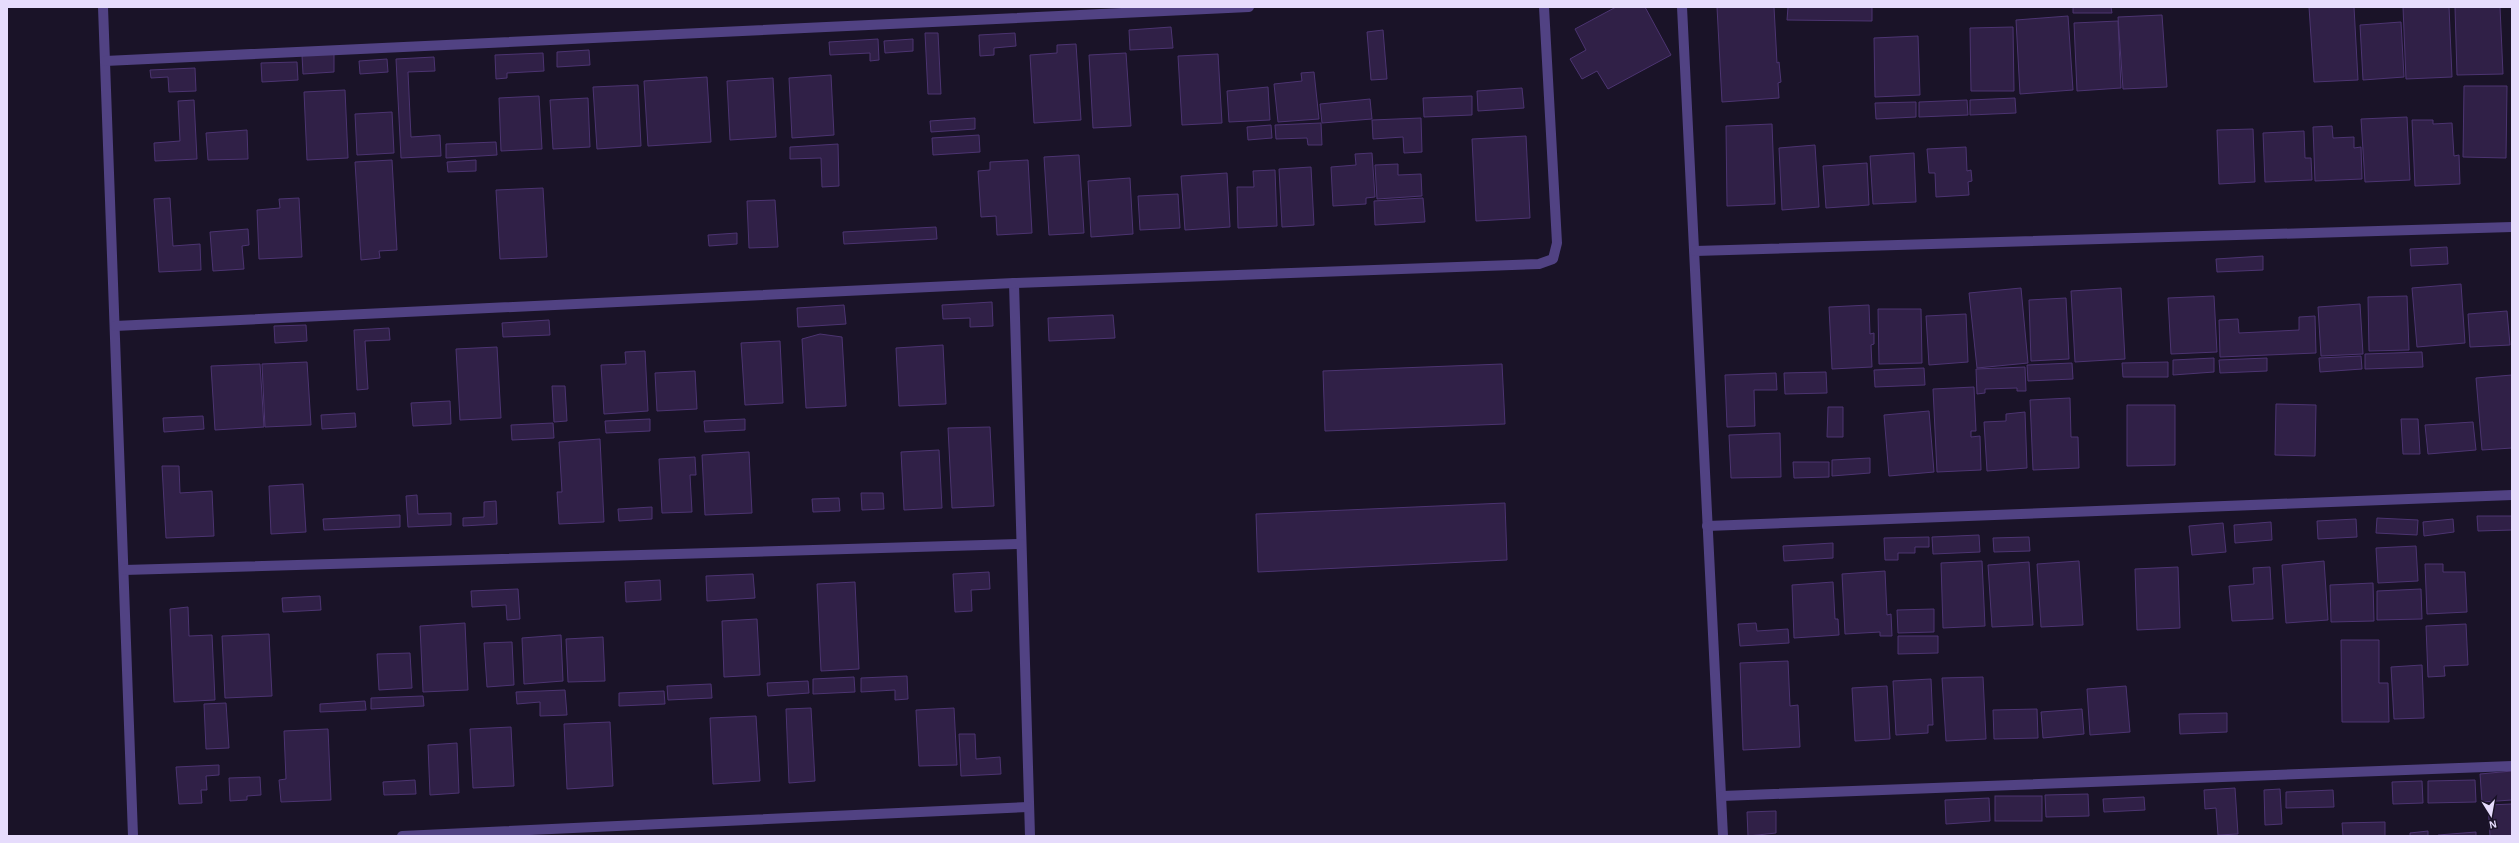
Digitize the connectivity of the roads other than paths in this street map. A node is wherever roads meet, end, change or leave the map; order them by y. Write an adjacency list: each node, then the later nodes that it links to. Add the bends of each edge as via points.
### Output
1 (103, 7): 5 (street)
2 (1249, 7): 5 (street)
3 (1544, 7): 8 (street, via 1557,243 1553,259 1538,264)
4 (1682, 7): 7 (street)
5 (105, 60): 9 (street)
6 (2512, 226): 7 (street)
7 (1694, 251): 11 (street)
8 (1014, 283): 9 (street); 12 (street)
9 (115, 326): 13 (street)
10 (2512, 495): 11 (street)
11 (1706, 526): 15 (street)
12 (1021, 544): 13 (street); 16 (street)
13 (124, 570): 17 (street)
14 (2512, 766): 15 (street)
15 (1722, 796): 20 (street)
16 (1028, 807): 18 (street); 19 (street)
17 (133, 836)
18 (402, 836)
19 (1030, 836)
20 (1723, 836)

